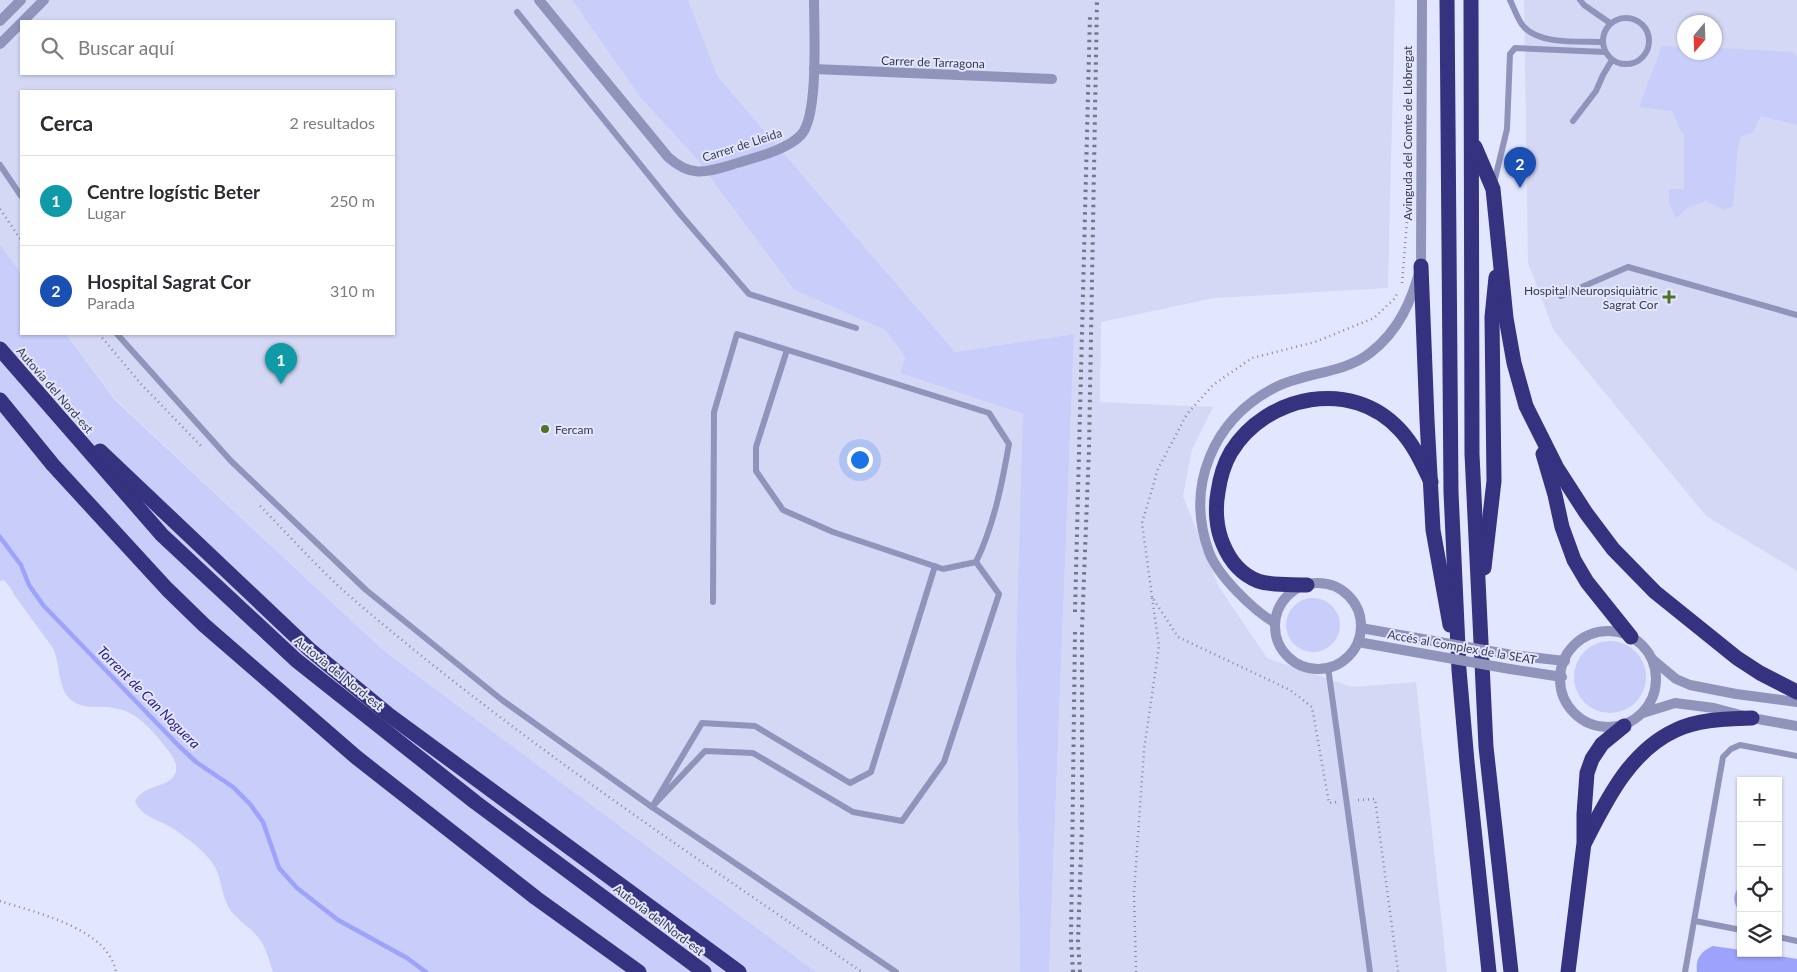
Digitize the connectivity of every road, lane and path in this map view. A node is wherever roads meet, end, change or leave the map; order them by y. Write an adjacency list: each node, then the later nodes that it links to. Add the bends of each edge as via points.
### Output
1 (21, 0): 12 (street)
2 (44, 0): 11 (street)
3 (539, 0): 19 (street, Carrer de Lleida, via 668,157 687,170 713,171 786,146 801,135 809,123)
4 (814, 0): 19 (street, Carrer de Lleida)
5 (1422, 0): 29 (street, Avinguda del Comte de Llobregat)
6 (1447, 0): 52 (highway, via 1451,492)
7 (1472, 0): 22 (highway)
8 (1510, 0): 15 (lane, via 1523,27 1536,36)
9 (1580, 0): 13 (lane)
10 (517, 12): 32 (lane, via 749,294)
11 (24, 20)
12 (0, 21)
13 (1610, 23): 15 (lane); 18 (lane, via 1620,18 1640,22 1650,40 1642,59 1632,64)
14 (20, 24): 16 (street)
15 (1602, 42): 17 (lane)
16 (0, 44)
17 (1605, 52): 18 (lane); 24 (lane, via 1515,48 1510,54 1507,130)
18 (1612, 60): 21 (lane, via 1596,91)
19 (814, 69): 20 (street, Carrer de Tarragona)
20 (1052, 79)
21 (1573, 121)
22 (1473, 140): 24 (highway); 44 (highway, via 1472,454)
23 (0, 165): 25 (lane)
24 (1493, 190): 28 (highway)
25 (20, 195)
26 (0, 209): 27 (path)
27 (20, 239)
28 (1499, 240): 38 (highway, via 1514,363 1526,406); 44 (highway, via 1492,318 1494,481)
29 (1421, 266): 39 (highway); 45 (street, via 1404,314 1389,336 1369,354 1340,368 1275,388 1250,404 1226,426 1212,450 1202,482 1201,508 1209,553 1240,596)
30 (1561, 296): 31 (lane, via 1628,268)
31 (1797, 315)
32 (856, 328)
33 (118, 335): 62 (lane, via 231,461 366,590 502,700)
34 (0, 349): 36 (highway, Autovia del Nord-est)
35 (786, 350): 40 (lane, via 989,413 1009,444 986,542); 41 (lane, via 756,447 756,471 783,510 833,532); 43 (lane, via 738,334 714,412)
36 (16, 368): 71 (highway, Autovia del Nord-est, via 162,535 296,660 476,802); 72 (highway, via 309,648 390,715)
37 (0, 400): 70 (highway, via 52,465 204,625 356,757 536,898)
38 (1534, 421): 47 (highway, via 1574,560 1587,582); 54 (highway, via 1557,468 1586,513 1632,570 1685,618 1737,658)
39 (1430, 482): 42 (highway, via 1417,452 1400,429 1383,415 1355,402 1337,398 1289,404 1250,429 1231,452 1220,480 1217,520 1220,538 1241,572 1259,581); 52 (highway, via 1433,530)
40 (976, 562): 41 (lane, via 943,569); 62 (lane, via 999,594 944,762 902,821 853,812 753,753 705,752)
41 (935, 566): 62 (lane, via 871,772 850,783 754,726 702,723)
42 (1307, 585): 45 (street, via 1286,596 1280,604); 46 (street, via 1330,585 1345,593 1356,606)
43 (713, 602)
44 (1479, 602): 78 (highway, via 1486,747)
45 (1276, 623): 51 (street, via 1278,641 1288,656 1304,666)
46 (1361, 628): 48 (street); 50 (street, Accés al Complex de la SEAT, bridge, via 1512,655)
47 (1631, 637): 49 (street, via 1640,642); 50 (street, via 1612,631 1592,634 1576,644)
48 (1358, 642): 51 (street, via 1340,663); 53 (street, Accés al Complex de la SEAT, bridge)
49 (1652, 659): 55 (street, via 1676,679 1690,685); 56 (street, via 1654,687)
50 (1565, 661): 53 (street)
51 (1328, 667): 61 (lane)
52 (1459, 670): 77 (highway)
53 (1562, 676): 58 (street, via 1563,694 1575,715 1592,724 1611,728)
54 (1797, 692)
55 (1797, 702)
56 (1642, 713): 57 (street, via 1675,703 1714,708); 58 (street)
57 (1752, 718): 59 (street); 63 (highway, via 1720,720 1676,729 1648,748 1630,765)
58 (1624, 726): 63 (highway, via 1602,744 1587,773)
59 (1797, 726)
60 (1797, 756): 65 (lane, via 1740,745 1723,757)
61 (1347, 801): 74 (path, via 1330,803 1312,707 1290,690 1178,637 1152,597 1159,646 1143,759 1134,893); 75 (lane); 76 (path, via 1375,799)
62 (652, 807): 73 (lane)
63 (1584, 843): 79 (highway)
64 (0, 901): 69 (path, via 66,922 109,954)
65 (1695, 921): 66 (lane); 80 (lane)
66 (1737, 929)
67 (1782, 938): 68 (lane)
68 (1797, 941)
69 (116, 972)
70 (639, 972)
71 (704, 972)
72 (739, 972)
73 (896, 972)
74 (1136, 972)
75 (1370, 972)
76 (1398, 972)
77 (1489, 972)
78 (1511, 972)
79 (1568, 972)
80 (1685, 972)

